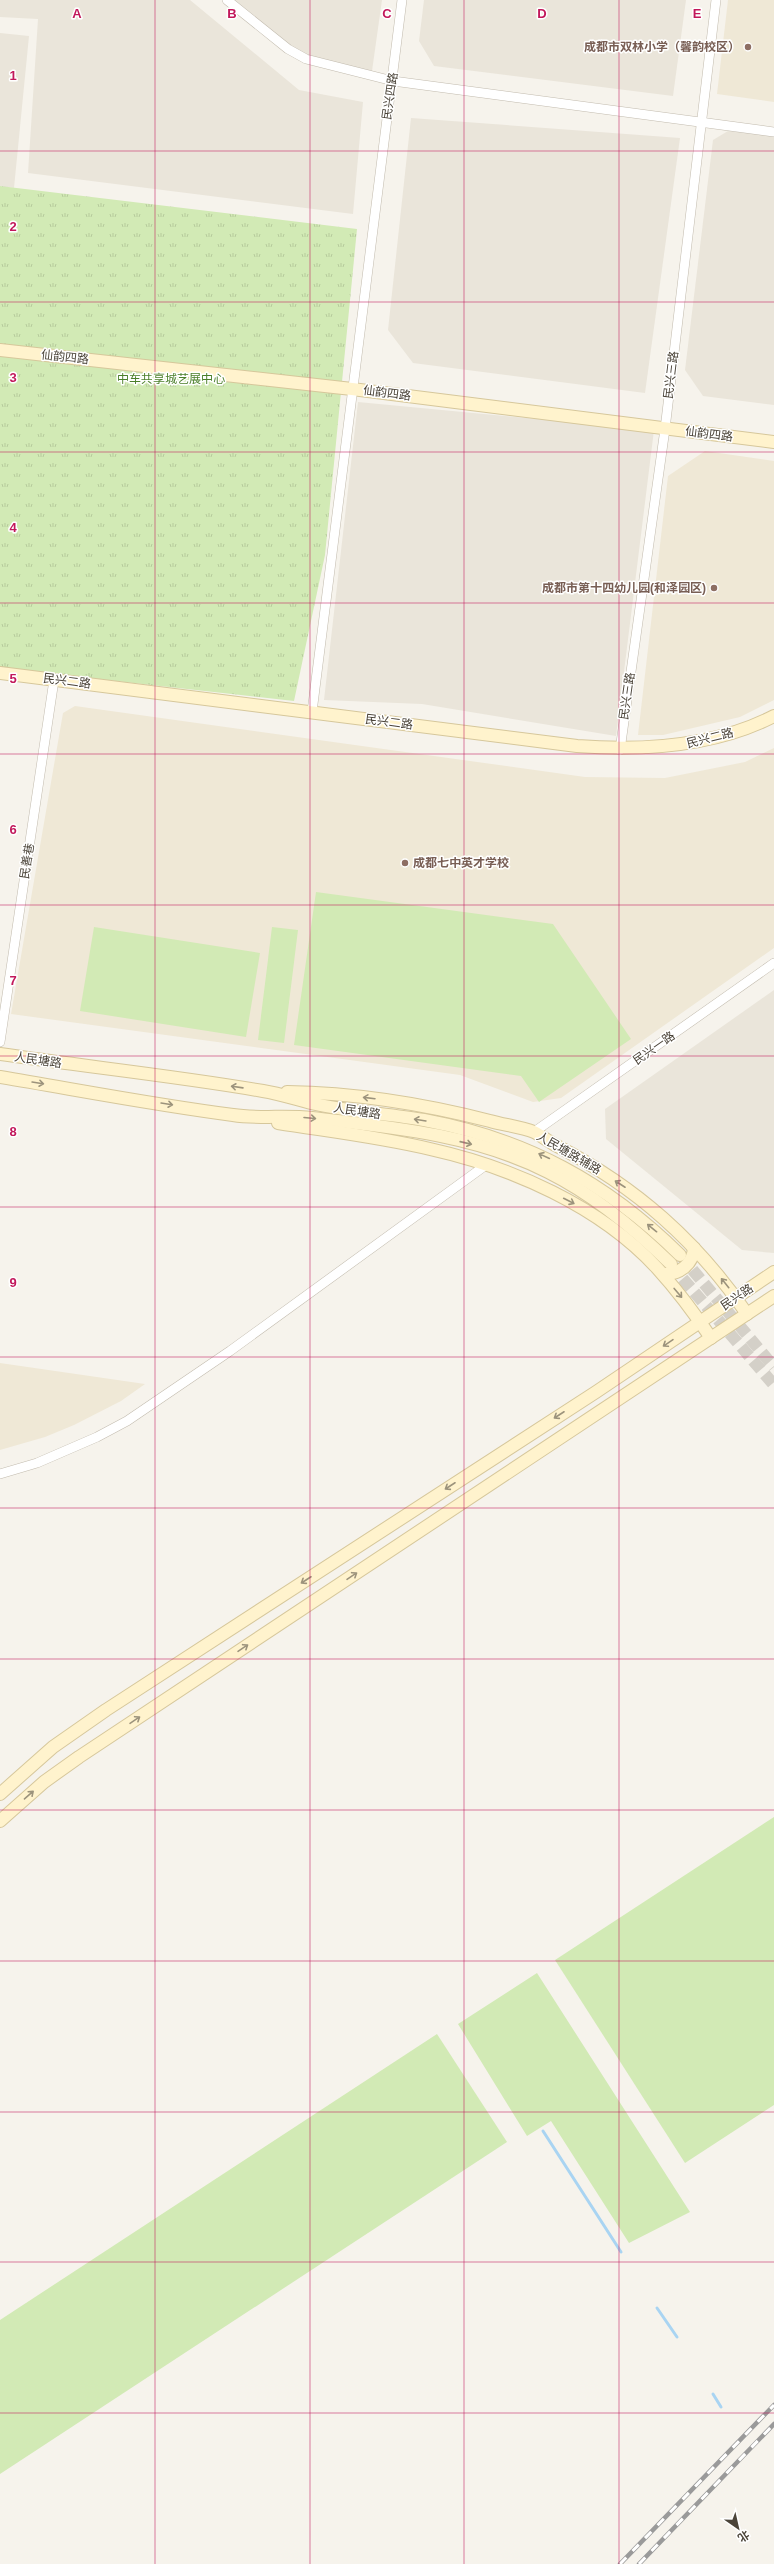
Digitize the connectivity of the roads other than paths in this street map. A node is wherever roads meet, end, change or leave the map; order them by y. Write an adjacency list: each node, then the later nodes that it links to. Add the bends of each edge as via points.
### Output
1 (227, 0): 4 (street, via 288,49 306,59)
2 (402, 0): 4 (street, 民兴四路)
3 (716, 0): 5 (street, 民兴三路)
4 (393, 81): 5 (street); 8 (street, 民兴四路)
5 (701, 123): 6 (street); 9 (street, 民兴三路)
6 (774, 132)
7 (0, 350): 8 (street, 仙韵四路)
8 (352, 389): 9 (street, 仙韵四路); 13 (street, 民兴四路)
9 (665, 429): 10 (street, 仙韵四路); 15 (street, 民兴三路)
10 (774, 442)
11 (0, 673): 12 (street, 民兴二路)
12 (54, 680): 13 (street, 民兴二路); 17 (street, 民善巷)
13 (312, 712): 15 (street, 民兴二路)
14 (774, 716): 15 (street, 民兴二路, via 725,736 680,745)
15 (620, 750)
16 (774, 963): 22 (street, 民兴一路)
17 (0, 1042)
18 (0, 1054): 20 (street, 人民塘路, one-way to 18)
19 (0, 1077): 21 (street, 人民塘路, one-way to 21)
20 (265, 1091): 22 (street, 人民塘路辅路, one-way to 20, via 432,1106 322,1093); 25 (street, 人民塘路, one-way to 20, via 658,1233 599,1188 558,1163 524,1147 490,1135 424,1120 321,1105)
21 (235, 1116): 23 (street, via 431,1149); 26 (street, 人民塘路, one-way to 26, via 310,1118 414,1131 506,1154 548,1172 594,1199 631,1227)
22 (534, 1132): 24 (street, 人民塘路辅路, one-way to 22, via 645,1200 582,1159)
23 (486, 1165): 28 (street, one-way to 28, via 519,1175 582,1207 619,1234); 34 (street, via 230,1351 127,1421 37,1464)
24 (694, 1248): 28 (street, via 692,1259 686,1266 672,1274); 30 (street, 人民塘路辅路, one-way to 24)
25 (680, 1255)
26 (670, 1264)
27 (774, 1272): 30 (street, 民兴路)
28 (662, 1274): 32 (street, one-way to 32)
29 (774, 1296): 31 (street, 民兴路)
30 (736, 1298): 31 (street, 人民塘路辅路); 32 (street, 民兴路)
31 (748, 1314): 33 (street, 民兴路)
32 (700, 1322): 33 (street); 35 (street, 民兴路, one-way to 35, via 106,1710 53,1747)
33 (711, 1338): 36 (street, 民兴路, one-way to 33, via 44,1782 79,1757)
34 (0, 1474)
35 (0, 1794)
36 (0, 1821)

